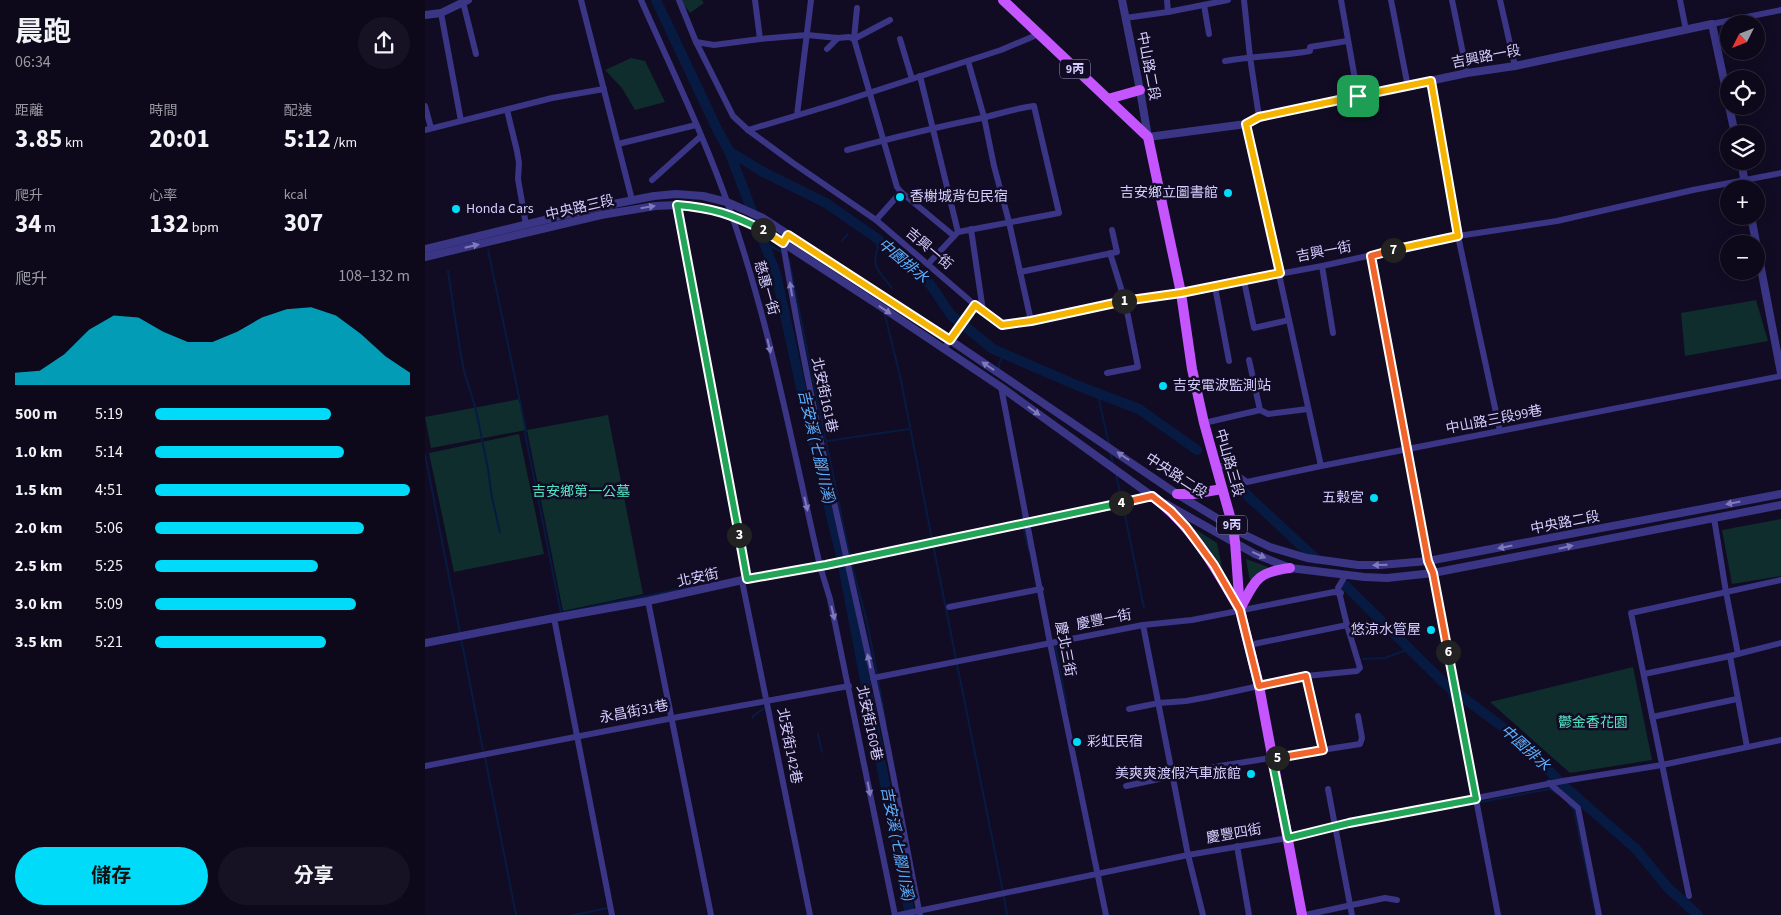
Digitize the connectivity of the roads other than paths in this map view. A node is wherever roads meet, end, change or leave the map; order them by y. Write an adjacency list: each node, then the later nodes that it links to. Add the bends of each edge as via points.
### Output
1 (581, 0): 48 (street)
2 (641, 0): 60 (street, 慈惠一街)
3 (679, 0): 35 (street, 吉興一街)
4 (755, 0): 30 (street)
5 (811, 0): 29 (street)
6 (1003, 0): 27 (main road, 9丙)
7 (1122, 0): 23 (street, 中山路二段)
8 (1167, 0): 20 (street)
9 (1228, 0): 17 (street)
10 (1244, 0): 38 (street)
11 (1341, 0): 34 (street)
12 (1391, 0): 47 (street)
13 (1452, 0): 43 (street)
14 (1500, 0): 41 (street)
15 (1680, 0): 26 (street)
16 (465, 1): 21 (street); 37 (street)
17 (1204, 5): 20 (street); 28 (street)
18 (857, 8): 33 (street)
19 (1781, 10): 25 (street)
20 (1168, 12): 23 (street)
21 (441, 13): 22 (street); 58 (street)
22 (425, 15)
23 (1125, 18): 49 (street, 中山路二段)
24 (890, 20): 33 (street)
25 (1712, 24): 26 (street, 吉興路一段); 42 (street)
26 (1686, 30): 41 (street, 吉興路一段)
27 (1039, 34): 39 (street); 52 (main road, 9丙)
28 (1209, 34)
29 (807, 35): 30 (street); 31 (street); 55 (street)
30 (760, 38): 35 (street, via 714,45)
31 (838, 38): 33 (street); 36 (street)
32 (900, 39): 45 (street)
33 (854, 40): 50 (street)
34 (1347, 41): 38 (street, via 1310,47 1311,51 1299,53); 51 (street)
35 (695, 42): 63 (street, 吉興一街, via 733,116)
36 (827, 49)
37 (476, 54)
38 (1250, 57): 40 (street); 57 (street)
39 (968, 61): 44 (street); 56 (street)
40 (1225, 61)
41 (1515, 66): 43 (street, 吉興路一段)
42 (1722, 70)
43 (1467, 73): 46 (street, 吉興路一段)
44 (920, 76): 45 (street); 61 (street)
45 (912, 79): 50 (street)
46 (1431, 81): 47 (street, 吉興路一段); 89 (street)
47 (1409, 87): 51 (street, 吉興路一段)
48 (604, 89): 54 (street); 67 (street)
49 (1140, 90): 52 (main road); 65 (street, 中山路二段)
50 (868, 93): 55 (street); 66 (street)
51 (1358, 96): 57 (street, 吉興路一段)
52 (1109, 98): 65 (main road, 9丙)
53 (425, 106): 62 (street)
54 (507, 110): 58 (street); 82 (street, via 519,163 518,179)
55 (797, 115): 63 (street)
56 (984, 117): 61 (street); 81 (street); 81 (street, via 1034,106 1059,213)
57 (1259, 117): 59 (street, 吉興路一段)
58 (461, 121): 62 (street)
59 (1246, 124): 65 (street, 吉興路一段); 98 (street)
60 (696, 125): 64 (street, 慈惠一街); 67 (street)
61 (933, 127): 66 (street); 86 (street)
62 (428, 129)
63 (748, 130): 80 (street, 吉興一街)
64 (701, 136): 71 (street); 76 (street, 慈惠一街)
65 (1148, 137): 101 (main road, 中山路三段 / 9丙)
66 (883, 140): 68 (street); 74 (street)
67 (618, 144): 75 (street)
68 (847, 150)
69 (1743, 170): 72 (street)
70 (1781, 173): 72 (street, 吉興一街)
71 (652, 180)
72 (1745, 180)
73 (1720, 185): 89 (street, 吉興一街, via 1557,221)
74 (901, 192): 80 (street); 86 (street)
75 (632, 200): 76 (street, 中央路三段, via 676,194); 82 (street, 中央路三段)
76 (731, 203): 78 (street, 慈惠一街); 79 (street, 中央路三段)
77 (677, 205): 78 (street, 中央路三段); 94 (street, 中央路三段, one-way to 77, via 629,210); 136 (street, 北安街142巷)
78 (732, 215): 87 (street, 中央路三段); 132 (street, 慈惠一街, one-way to 132, via 768,340)
79 (763, 218): 88 (street, 中央路二段)
80 (876, 220): 95 (street, 吉興一街)
81 (1009, 222): 84 (street); 97 (street)
82 (526, 225): 91 (street, 中央路三段)
83 (1753, 225): 113 (street)
84 (971, 229): 86 (street); 104 (street)
85 (1112, 230): 92 (street, via 1117,252)
86 (956, 234): 95 (street)
87 (771, 235): 90 (street, 中央路二段)
88 (788, 235): 90 (street); 108 (street, 中央路二段)
89 (1458, 236): 93 (street, 吉興一街); 118 (street)
90 (783, 243): 109 (street, 中央路二段, one-way to 109); 131 (street, 北安街161巷, one-way to 90)
91 (425, 249)
92 (1110, 254): 97 (street); 102 (street)
93 (1371, 256): 96 (street, 吉興一街); 119 (street)
94 (425, 257)
95 (927, 264): 103 (street, 吉興一街)
96 (1322, 266): 98 (street, 吉興一街); 107 (street)
97 (1020, 272): 106 (street)
98 (1280, 273): 99 (street, 吉興一街); 105 (street)
99 (1244, 281): 100 (street, 吉興一街); 105 (street, via 1254,328)
100 (1215, 287): 101 (street, 吉興一街); 110 (street)
101 (1181, 293): 102 (street, 吉興一街); 117 (main road, 中山路三段 / 9丙)
102 (1125, 301): 106 (street, 吉興一街); 112 (street, via 1139,367)
103 (975, 306): 104 (street, 吉興一街); 108 (street)
104 (983, 311): 106 (street, 吉興一街, via 1002,325)
105 (1289, 320): 115 (street)
106 (1031, 321)
107 (1333, 333)
108 (950, 339): 109 (street); 123 (street, 中央路二段, one-way to 108)
109 (943, 349): 114 (street, 中央路二段)
110 (1229, 360)
111 (1249, 360): 116 (street)
112 (1107, 373)
113 (1781, 375): 118 (street, 中山路三段99巷)
114 (1001, 387): 125 (street, 中央路二段, one-way to 125); 128 (street, 慶北三街)
115 (1308, 409): 116 (street, via 1269,414); 121 (street)
116 (1260, 410): 117 (street)
117 (1203, 423): 120 (main road, 中山路三段 / 9丙)
118 (1500, 432): 119 (street, 中山路三段99巷)
119 (1407, 450): 121 (street, 中山路三段99巷); 133 (street)
120 (1216, 466): 121 (street, 中山路三段99巷, via 1224,466 1247,482); 122 (main road, 中山路三段 / 9丙)
121 (1321, 466)
122 (1222, 489): 123 (main road); 129 (main road, 中山路三段 / 9丙)
123 (1177, 494): 129 (street, 中央路二段)
124 (1781, 494): 133 (street, 中央路二段, one-way to 133)
125 (1152, 496): 128 (street, 北安街); 130 (street, 中央路二段); 143 (main road, via 1171,511 1195,539)
126 (1781, 505): 127 (street, 中央路二段)
127 (1715, 518): 133 (street, 中央路二段, one-way to 127); 139 (street)
128 (1027, 523): 131 (street, 北安街); 138 (street, 慶北三街)
129 (1233, 527): 130 (main road, 中山路三段 / 9丙); 133 (street, 中央路二段, one-way to 129, via 1358,565 1307,558 1269,548)
130 (1235, 542): 134 (street, 中央路二段, one-way to 134); 143 (main road, 中山路三段 / 9丙)
131 (843, 561): 132 (street, 北安街); 155 (street, 北安街161巷, one-way to 131)
132 (823, 565): 136 (street, 北安街); 156 (street, 北安街160巷, one-way to 156)
133 (1430, 567): 135 (street, 中央路二段, via 1387,578); 176 (street)
134 (1290, 568): 135 (street, 中央路二段); 143 (main road, via 1272,570 1261,576 1250,588)
135 (1345, 576): 140 (street, via 1338,588)
136 (744, 580): 141 (street, 北安街); 159 (street, 北安街142巷)
137 (1781, 580): 139 (street)
138 (1041, 590): 142 (street); 148 (street, 慶北三街)
139 (1726, 592): 151 (street); 153 (street, via 1631,613)
140 (1341, 594): 143 (street, 慶豐一街, via 1334,592); 146 (street)
141 (648, 601): 144 (street, 北安街); 163 (street)
142 (949, 607)
143 (1240, 610): 145 (street, 慶豐一街, via 1192,620); 150 (main road, 中山路三段 / 9丙)
144 (555, 618): 147 (street, 北安街); 165 (street)
145 (1143, 625): 148 (street, 慶豐一街); 160 (street)
146 (1347, 625): 150 (street); 154 (street, via 1360,668 1357,671)
147 (425, 643)
148 (1050, 643): 155 (street, 慶豐一街); 181 (street, 慶北三街)
149 (1781, 643): 151 (street)
150 (1249, 645): 157 (main road, 中山路三段 / 9丙)
151 (1738, 654): 152 (street)
152 (1730, 656): 153 (street); 158 (street)
153 (1644, 674): 164 (street)
154 (1306, 676): 157 (street); 168 (street)
155 (873, 678): 185 (street, 北安街161巷)
156 (849, 686): 159 (street, 永昌街31巷); 189 (street, 北安街160巷, one-way to 189)
157 (1259, 686): 160 (street, via 1186,701); 169 (main road, 中山路三段 / 9丙)
158 (1737, 699): 164 (street); 167 (street)
159 (767, 700): 163 (street, 永昌街31巷); 188 (street, 北安街142巷)
160 (1159, 702): 161 (street); 172 (street)
161 (1129, 709)
162 (1358, 716): 168 (street, via 1359,744)
163 (673, 718): 165 (street, 永昌街31巷); 187 (street)
164 (1652, 718): 170 (street)
165 (578, 736): 171 (street, 永昌街31巷); 186 (street)
166 (1781, 740): 167 (street, 慶豐四街)
167 (1747, 747): 170 (street, 慶豐四街)
168 (1323, 750): 169 (street)
169 (1272, 759): 172 (street); 178 (main road, 中山路三段 / 9丙)
170 (1661, 765): 173 (street, 慶豐四街); 182 (street)
171 (425, 766)
172 (1172, 775): 174 (street); 180 (street)
173 (1549, 784): 176 (street, 慶豐四街); 197 (street, via 1579,808)
174 (1126, 786)
175 (1328, 789): 177 (street)
176 (1476, 799): 177 (street, 慶豐四街); 196 (street)
177 (1335, 827): 178 (street, 慶豐四街); 184 (street)
178 (1288, 838): 179 (street, 慶豐四街); 194 (main road, 中山路三段 / 9丙)
179 (1237, 846): 180 (street, 慶豐四街); 193 (street)
180 (1188, 855): 181 (street, 慶豐四街); 192 (street)
181 (1099, 874): 185 (street, 慶豐四街); 191 (street, 慶北三街)
182 (1689, 896)
183 (1397, 900): 184 (street, via 1385,898)
184 (1350, 904): 194 (street); 195 (street)
185 (919, 913): 190 (street, 慶豐四街)
186 (612, 915)
187 (711, 915)
188 (810, 915)
189 (895, 915)
190 (899, 915)
191 (1106, 915)
192 (1203, 915)
193 (1249, 915)
194 (1303, 915)
195 (1352, 915)
196 (1498, 915)
197 (1599, 915)

